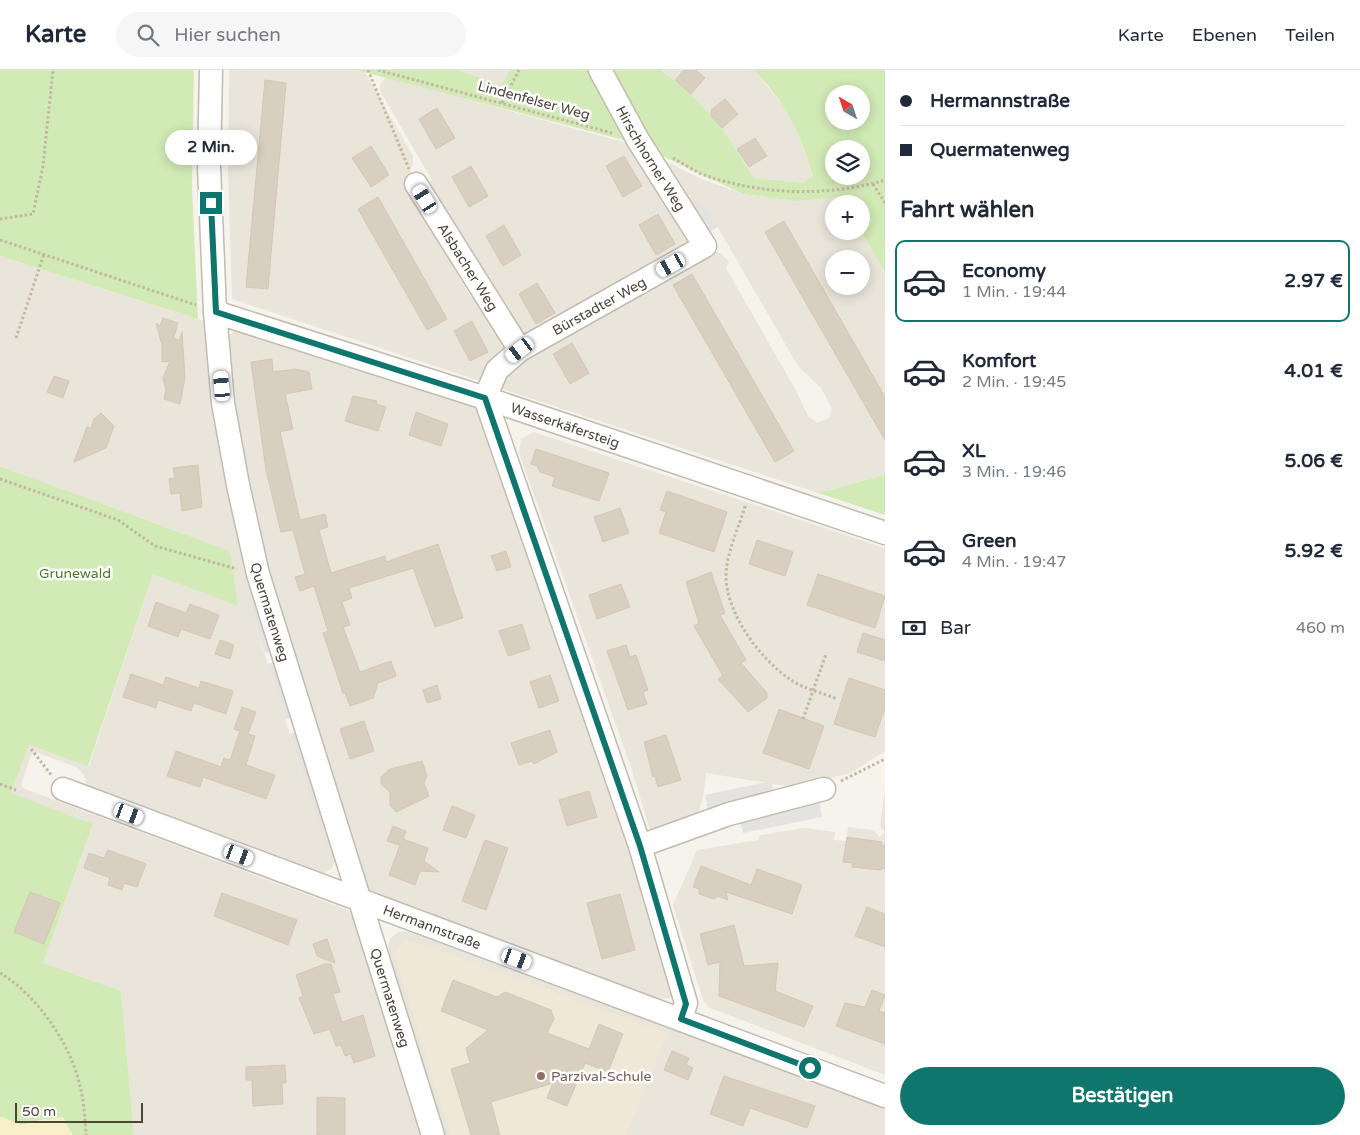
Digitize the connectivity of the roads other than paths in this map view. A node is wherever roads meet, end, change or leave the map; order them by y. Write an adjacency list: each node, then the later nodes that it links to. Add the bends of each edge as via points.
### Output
1 (211, 70): 5 (street, Quermatenweg, via 209,166)
2 (600, 70): 4 (street, Hirschhorner Weg, via 638,140)
3 (416, 184): 6 (street, Alsbacher Weg)
4 (705, 246): 6 (street, Bürstadter Weg)
5 (216, 312): 7 (street, Wasserkäfersteig); 12 (street, Quermatenweg, via 223,403 258,574)
6 (520, 350): 7 (street, Bürstadter Weg, via 497,370)
7 (485, 398): 8 (street, Wasserkäfersteig); 11 (street)
8 (885, 533)
9 (63, 789): 12 (street, Hermannstraße)
10 (824, 789): 11 (street, via 729,814)
11 (640, 846): 13 (street, via 686,1004)
12 (359, 901): 13 (street, Hermannstraße); 15 (street, Quermatenweg)
13 (681, 1019): 14 (street, Hermannstraße)
14 (885, 1096)
15 (433, 1135)

